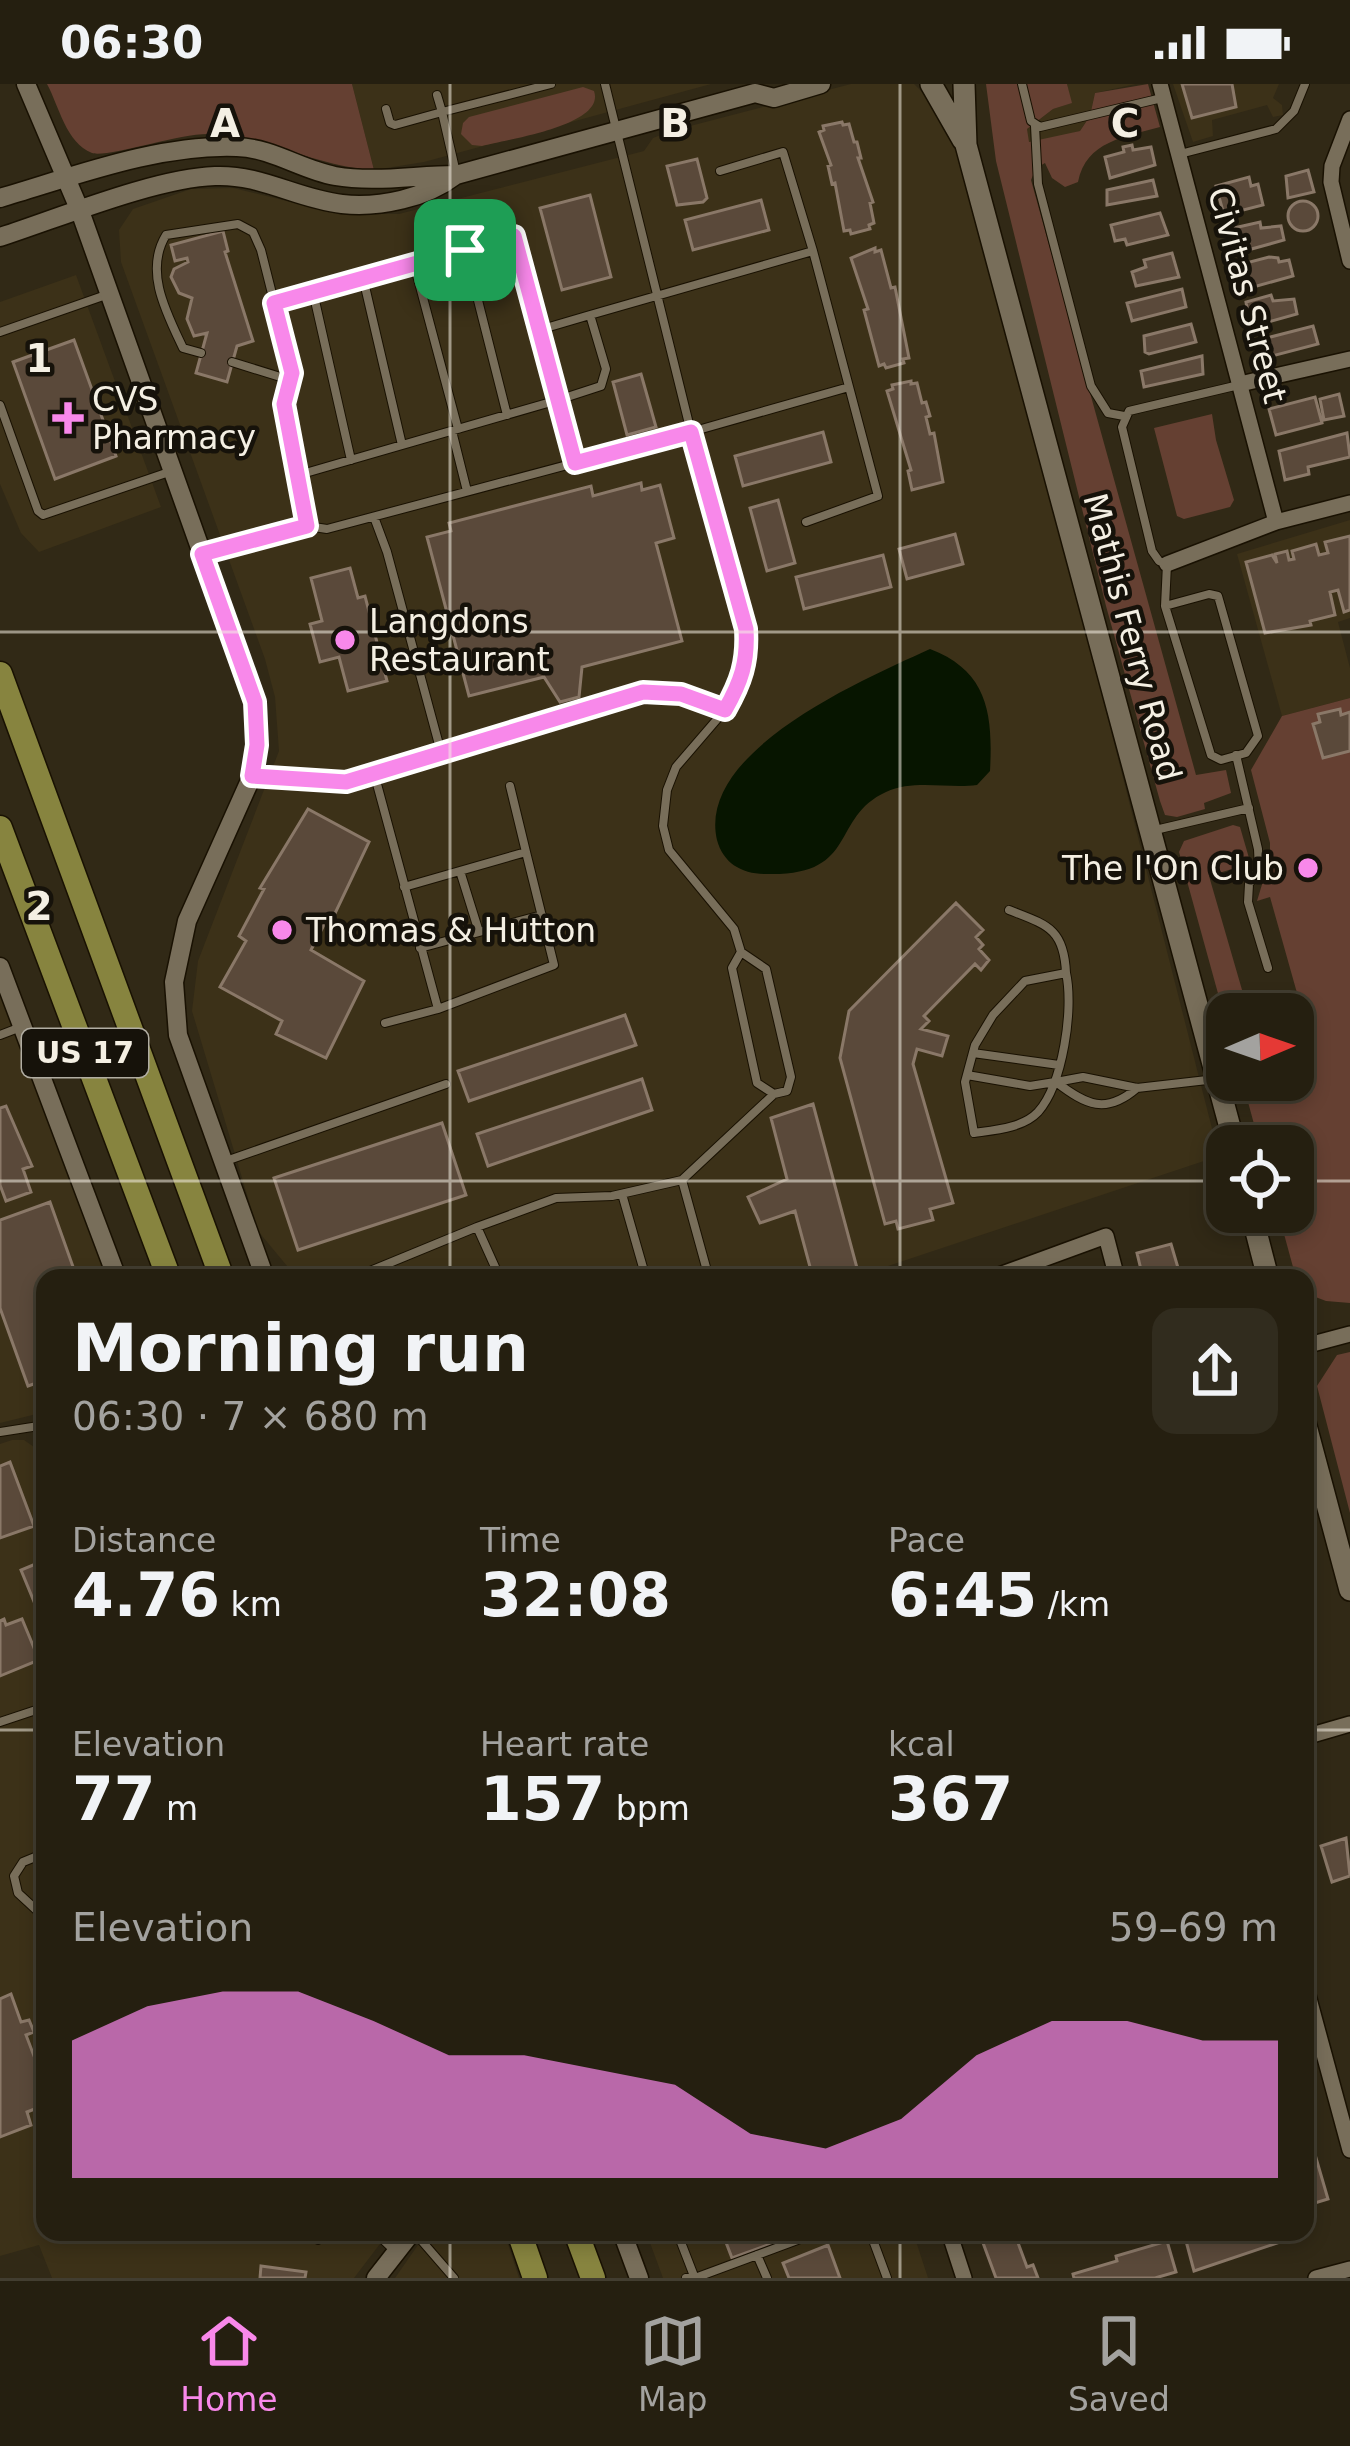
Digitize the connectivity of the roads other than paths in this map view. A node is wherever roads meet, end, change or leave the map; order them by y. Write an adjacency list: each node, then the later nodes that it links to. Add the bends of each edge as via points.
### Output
1 (26, 84): 21 (street)
2 (550, 84): 13 (lane)
3 (604, 84): 16 (lane)
4 (821, 84): 9 (street, via 774,98)
5 (931, 84): 17 (main road, Mathis Ferry Road)
6 (964, 84): 17 (main road, Mathis Ferry Road)
7 (1022, 84): 15 (lane)
8 (1306, 84): 18 (lane, via 1276,129)
9 (758, 89): 16 (street)
10 (1162, 91): 15 (lane); 18 (street, Civitas Street)
11 (437, 94): 13 (lane)
12 (386, 109): 13 (lane, via 395,125)
13 (442, 112): 20 (lane)
14 (1350, 119): 27 (street, via 1331,178)
15 (1035, 126): 46 (lane, via 1038,184 1091,386 1108,413)
16 (615, 132): 20 (street); 32 (lane)
17 (966, 145): 72 (main road, Mathis Ferry Road)
18 (1180, 154): 41 (street, Civitas Street)
19 (720, 171): 26 (lane, via 783,152)
20 (457, 175): 21 (street, via 330,175 242,147 197,148); 23 (street, via 388,202 341,204 257,178 211,176)
21 (68, 179): 22 (street); 23 (street)
22 (0, 198)
23 (80, 211): 24 (street); 31 (street)
24 (0, 238)
25 (465, 250): 28 (lane); 35 (lane, via 514,236); 45 (lane)
26 (813, 251): 32 (lane); 42 (lane)
27 (1350, 261)
28 (414, 264): 29 (lane); 47 (lane)
29 (363, 278): 30 (lane); 49 (lane)
30 (313, 292): 33 (lane); 50 (lane)
31 (110, 293): 36 (lane); 52 (street)
32 (656, 297): 34 (lane); 48 (lane)
33 (274, 303): 37 (lane, via 253,232 238,224 166,235 154,272 183,348); 40 (lane)
34 (590, 315): 35 (lane); 43 (lane, via 606,369 601,386)
35 (539, 330): 43 (lane)
36 (0, 332)
37 (201, 353)
38 (1350, 359): 41 (street)
39 (232, 362): 40 (lane)
40 (290, 380): 53 (lane, via 284,404)
41 (1240, 384): 46 (lane); 58 (street, Civitas Street)
42 (849, 387): 48 (lane); 57 (lane, via 878,496)
43 (558, 400): 45 (lane); 51 (lane)
44 (0, 405): 52 (lane, via 43,514)
45 (507, 415): 47 (lane)
46 (1124, 416): 61 (lane, via 1152,551)
47 (455, 430): 49 (lane); 54 (lane)
48 (691, 432): 51 (lane); 64 (lane, via 746,629 748,660)
49 (402, 445): 50 (lane)
50 (351, 460): 53 (lane)
51 (575, 463): 54 (lane)
52 (173, 471): 60 (street)
53 (295, 476): 59 (lane)
54 (467, 491): 56 (lane)
55 (1350, 502): 58 (street)
56 (374, 516): 59 (lane); 65 (lane)
57 (806, 522)
58 (1276, 522): 61 (street)
59 (307, 526): 60 (lane)
60 (202, 554): 68 (street, via 255,702)
61 (1166, 564): 62 (lane)
62 (1165, 606): 66 (lane, via 1211,755); 66 (lane, via 1218,596 1258,736)
63 (0, 674): 104 (highway, US 17)
64 (725, 710): 65 (lane, via 681,694 643,692); 80 (lane, via 676,767 663,826 669,850 734,929)
65 (441, 752): 67 (lane)
66 (1236, 755): 70 (lane)
67 (374, 773): 68 (lane, via 346,782); 75 (lane)
68 (252, 776): 97 (street, via 188,921 174,982 178,1035)
69 (510, 786): 73 (lane)
70 (1249, 808): 72 (lane); 82 (lane, via 1259,869 1249,902)
71 (0, 828): 103 (highway, US 17)
72 (1151, 831): 87 (main road, Mathis Ferry Road)
73 (526, 852): 74 (lane); 77 (lane)
74 (460, 872): 75 (lane); 78 (lane)
75 (404, 887): 79 (lane)
76 (1009, 910): 83 (lane, via 1050,926 1065,949)
77 (542, 915): 78 (lane); 84 (lane, via 554,965)
78 (479, 932): 79 (lane)
79 (420, 948): 84 (lane)
80 (741, 952): 96 (lane, via 731,968 757,1083); 96 (lane, via 766,969 791,1077 788,1091)
81 (0, 967): 86 (street)
82 (1268, 968)
83 (1066, 973): 89 (lane, via 1024,981); 90 (lane, via 1071,993)
84 (438, 1009): 85 (lane)
85 (385, 1023)
86 (23, 1027): 88 (lane); 102 (street)
87 (1206, 1034)
88 (0, 1035)
89 (973, 1053): 90 (lane); 91 (lane)
90 (1059, 1065): 93 (lane)
91 (967, 1075): 93 (lane, via 1030,1086); 93 (lane, via 974,1133 1036,1115)
92 (1206, 1079): 95 (lane)
93 (1057, 1082): 95 (lane, via 1083,1077); 95 (lane, via 1081,1101 1110,1105)
94 (446, 1084): 97 (lane)
95 (1137, 1088)
96 (774, 1094): 98 (lane)
97 (222, 1163): 105 (street)
98 (682, 1180): 99 (lane); 109 (lane)
99 (622, 1194): 100 (lane, via 556,1198); 108 (lane)
100 (477, 1228): 106 (lane); 107 (lane)
101 (1256, 1233): 112 (main road)
102 (114, 1269)
103 (166, 1269)
104 (219, 1269)
105 (262, 1269)
106 (374, 1269)
107 (496, 1269)
108 (643, 1269)
109 (707, 1269)
110 (1016, 1269): 111 (street, via 1106,1237)
111 (1115, 1269)
112 (1266, 1269)
113 (1350, 1334): 114 (street)
114 (1314, 1344)
115 (36, 1426): 116 (lane)
116 (0, 1432)
117 (1314, 1456): 118 (main road)
118 (1350, 1590)
119 (36, 1710): 120 (lane)
120 (0, 1722)
121 (1350, 1724): 122 (street)
122 (1314, 1734)
123 (36, 1857): 124 (lane, via 14,1876)
124 (36, 1910)
125 (1314, 2030): 126 (street)
126 (1350, 2150)
127 (384, 2241): 137 (lane)
128 (405, 2241): 137 (street)
129 (421, 2241): 142 (lane)
130 (522, 2241): 143 (highway)
131 (579, 2241): 144 (highway)
132 (625, 2241): 145 (street)
133 (680, 2241): 140 (lane)
134 (794, 2241): 138 (lane)
135 (873, 2241): 147 (lane)
136 (952, 2241): 148 (street)
137 (396, 2252): 141 (street)
138 (757, 2254): 140 (lane); 146 (lane)
139 (1350, 2269): 149 (street)
140 (691, 2277)
141 (376, 2278)
142 (454, 2278)
143 (535, 2278)
144 (592, 2278)
145 (639, 2278)
146 (767, 2278)
147 (887, 2278)
148 (964, 2278)
149 (1316, 2278)

